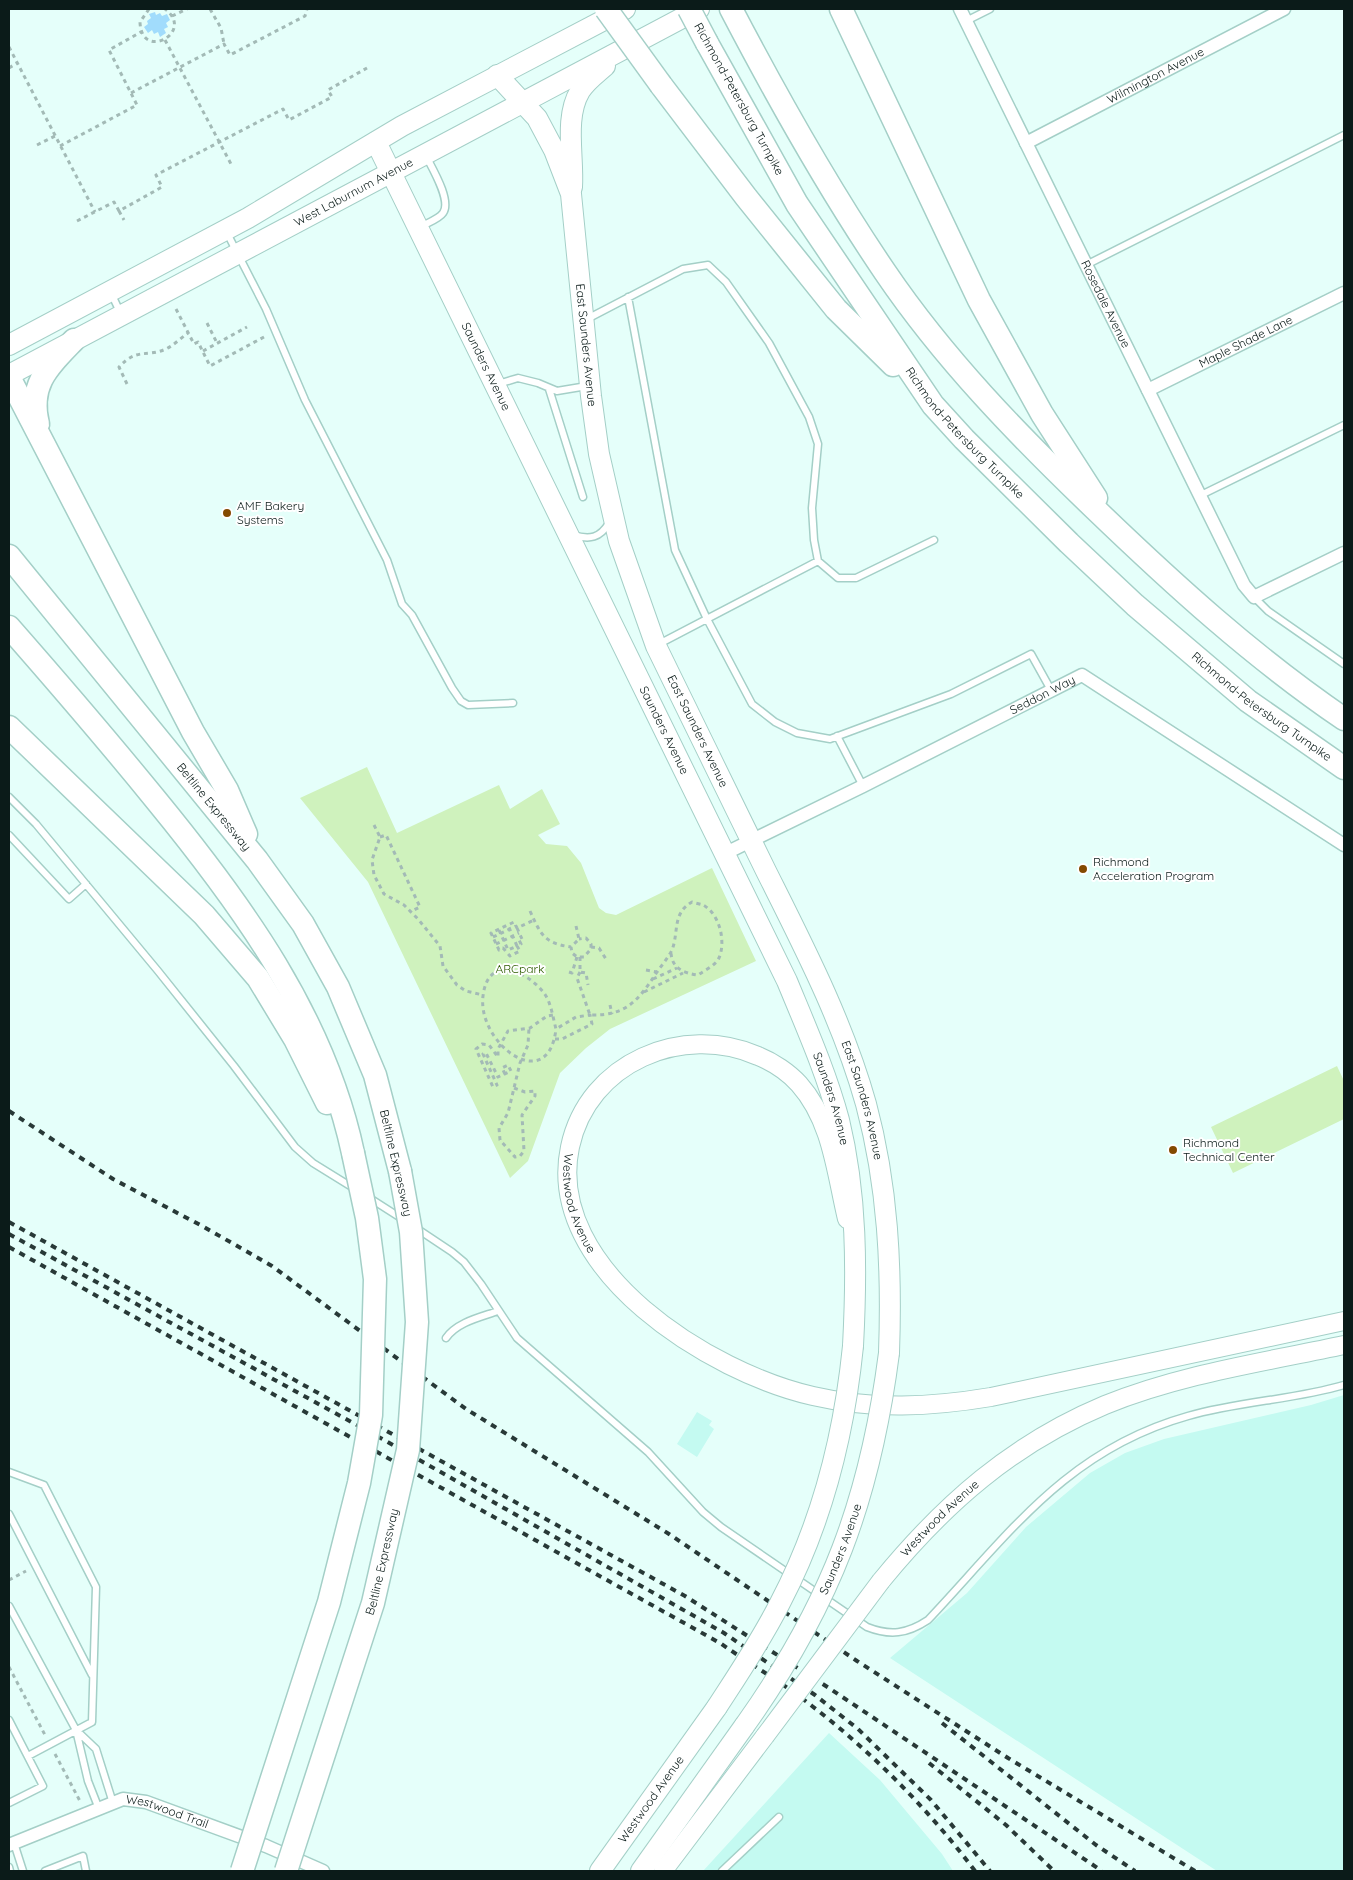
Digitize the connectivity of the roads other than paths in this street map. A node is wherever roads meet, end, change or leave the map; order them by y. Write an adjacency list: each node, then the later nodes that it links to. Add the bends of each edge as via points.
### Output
1 (606, 9): 36 (highway, bridge, via 746,197 836,309)
2 (625, 9): 12 (main road)
3 (689, 9): 36 (highway, Richmond-Petersburg Turnpike, bridge, via 797,204)
4 (699, 9): 11 (main road, West Laburnum Avenue)
5 (960, 9): 10 (street, Rosedale Avenue)
6 (990, 9): 10 (lane)
7 (1284, 9): 16 (street, Wilmington Avenue)
8 (842, 10): 42 (highway, via 979,300 1042,414)
9 (735, 17): 42 (highway, via 816,163 892,280 942,347 1022,438)
10 (966, 21): 16 (street, Rosedale Avenue)
11 (622, 50): 13 (main road, West Laburnum Avenue); 19 (main road, via 586,83 572,110 574,164)
12 (497, 75): 13 (main road, East Saunders Avenue); 15 (main road)
13 (523, 103): 17 (main road, West Laburnum Avenue); 19 (main road, East Saunders Avenue, via 537,118)
14 (1344, 135): 23 (lane)
15 (376, 142): 18 (main road, Saunders Avenue); 21 (main road)
16 (1026, 143): 23 (street, Rosedale Avenue)
17 (425, 154): 18 (main road, West Laburnum Avenue); 20 (lane, via 445,196 446,207 442,215)
18 (390, 173): 20 (main road, Saunders Avenue); 22 (main road, West Laburnum Avenue)
19 (571, 194): 28 (main road, East Saunders Avenue)
20 (418, 228): 32 (main road, Saunders Avenue)
21 (225, 230): 22 (lane); 24 (main road)
22 (237, 253): 27 (main road, West Laburnum Avenue); 54 (lane, via 266,309 305,400 387,560 402,604 412,615 452,688 468,705)
23 (1086, 265): 35 (street, Rosedale Avenue)
24 (110, 292): 27 (lane); 30 (main road)
25 (1344, 293): 35 (street, Maple Shade Lane)
26 (628, 297): 28 (lane); 47 (lane, via 683,268 708,265 726,282 769,343 809,417 818,444 812,508); 49 (lane, via 675,550)
27 (121, 315): 29 (main road, West Laburnum Avenue)
28 (584, 321): 33 (main road, East Saunders Avenue)
29 (74, 340): 31 (main road, West Laburnum Avenue); 38 (highway, via 44,372 37,388 34,408)
30 (9, 344)
31 (9, 376): 38 (highway)
32 (495, 386): 34 (lane, via 518,378); 43 (main road, Saunders Avenue)
33 (590, 386): 34 (lane, via 557,391); 41 (main road, East Saunders Avenue)
34 (549, 389): 40 (lane)
35 (1148, 390): 39 (street, Rosedale Avenue)
36 (933, 405): 58 (highway, Richmond-Petersburg Turnpike, via 1135,605 1248,701)
37 (1344, 425): 39 (lane)
38 (44, 444): 65 (highway, via 193,732 227,790)
39 (1199, 496): 48 (street, Rosedale Avenue, via 1236,571)
40 (583, 497)
41 (612, 518): 43 (lane, via 595,537 582,538); 51 (main road, East Saunders Avenue)
42 (1117, 530): 55 (highway, via 1201,609 1292,684)
43 (568, 533): 64 (main road, Saunders Avenue)
44 (934, 540): 47 (lane, via 856,578 838,578)
45 (1344, 553): 48 (street)
46 (9, 556): 65 (highway, Beltline Expressway)
47 (818, 561): 49 (lane)
48 (1254, 597): 52 (lane, via 1268,611)
49 (707, 619): 51 (lane); 57 (lane, via 752,704 775,722 797,733 830,739)
50 (9, 627): 67 (highway, via 101,733 246,916 289,986 327,1064 345,1118)
51 (656, 646): 62 (main road, East Saunders Avenue)
52 (1344, 664)
53 (1051, 690): 57 (lane, via 1031,654 951,694); 59 (street, Seddon Way); 63 (street, Seddon Way, via 1082,675)
54 (512, 703)
55 (1344, 719)
56 (9, 727): 67 (highway, via 204,915 258,978 296,1039)
57 (837, 736): 59 (lane)
58 (1344, 768)
59 (863, 786): 62 (street, Seddon Way)
60 (9, 797): 66 (lane)
61 (9, 835): 66 (lane, via 69,899)
62 (751, 840): 64 (street, Seddon Way); 74 (main road, East Saunders Avenue, via 838,1022 866,1105 888,1222)
63 (1344, 845)
64 (724, 854): 68 (main road, Saunders Avenue, via 787,981 831,1092 847,1162)
65 (257, 860): 94 (highway, Beltline Expressway, bridge, via 303,924 338,988 375,1075 400,1172 411,1232 417,1322 408,1450 373,1604)
66 (86, 884): 69 (lane, via 194,1015 295,1147 313,1163 452,1252 475,1275)
67 (352, 1153): 93 (highway, bridge, via 367,1218 375,1279 371,1415 329,1602)
68 (855, 1258): 70 (main road, Westwood Avenue, via 821,1118 798,1082 767,1060 712,1043 661,1049 614,1075 583,1111 570,1146 568,1182 576,1222 594,1256 639,1304 681,1337 729,1365 789,1390 865,1405 950,1404); 73 (main road, Saunders Avenue)
69 (498, 1311): 71 (lane, via 467,1322); 75 (lane, via 518,1338 648,1452 721,1527 867,1627 891,1633 908,1632 928,1620 1044,1496 1069,1475 1122,1442 1189,1416 1298,1397)
70 (1344, 1321)
71 (446, 1338)
72 (1344, 1345): 98 (main road, Westwood Avenue, bridge, via 1177,1382 1106,1405 1027,1446 983,1476 932,1522 881,1581)
73 (853, 1346): 96 (main road, Westwood Avenue, bridge, via 838,1447 815,1524 780,1604 717,1707)
74 (889, 1352): 97 (main road, Saunders Avenue, bridge, via 873,1453 838,1564 801,1640)
75 (1344, 1385)
76 (9, 1472): 79 (lane, via 44,1485 96,1587)
77 (9, 1514): 79 (lane)
78 (9, 1606): 81 (lane)
79 (93, 1676): 81 (lane, via 92,1722)
80 (9, 1720): 82 (lane)
81 (76, 1730): 82 (lane); 84 (lane, via 96,1750); 85 (lane, via 88,1782)
82 (28, 1756): 83 (lane, via 43,1786)
83 (9, 1803)
84 (113, 1803): 85 (street, Westwood Trail); 95 (street, Westwood Trail, via 123,1799 146,1802 266,1846)
85 (99, 1809): 87 (street, Westwood Trail)
86 (779, 1817): 99 (lane)
87 (11, 1844): 90 (lane)
88 (9, 1866): 89 (lane)
89 (10, 1871)
90 (23, 1871)
91 (45, 1871): 92 (lane, via 83,1856)
92 (86, 1871)
93 (242, 1871)
94 (286, 1871)
95 (323, 1871)
96 (600, 1871)
97 (641, 1871)
98 (663, 1871)
99 (722, 1871)

